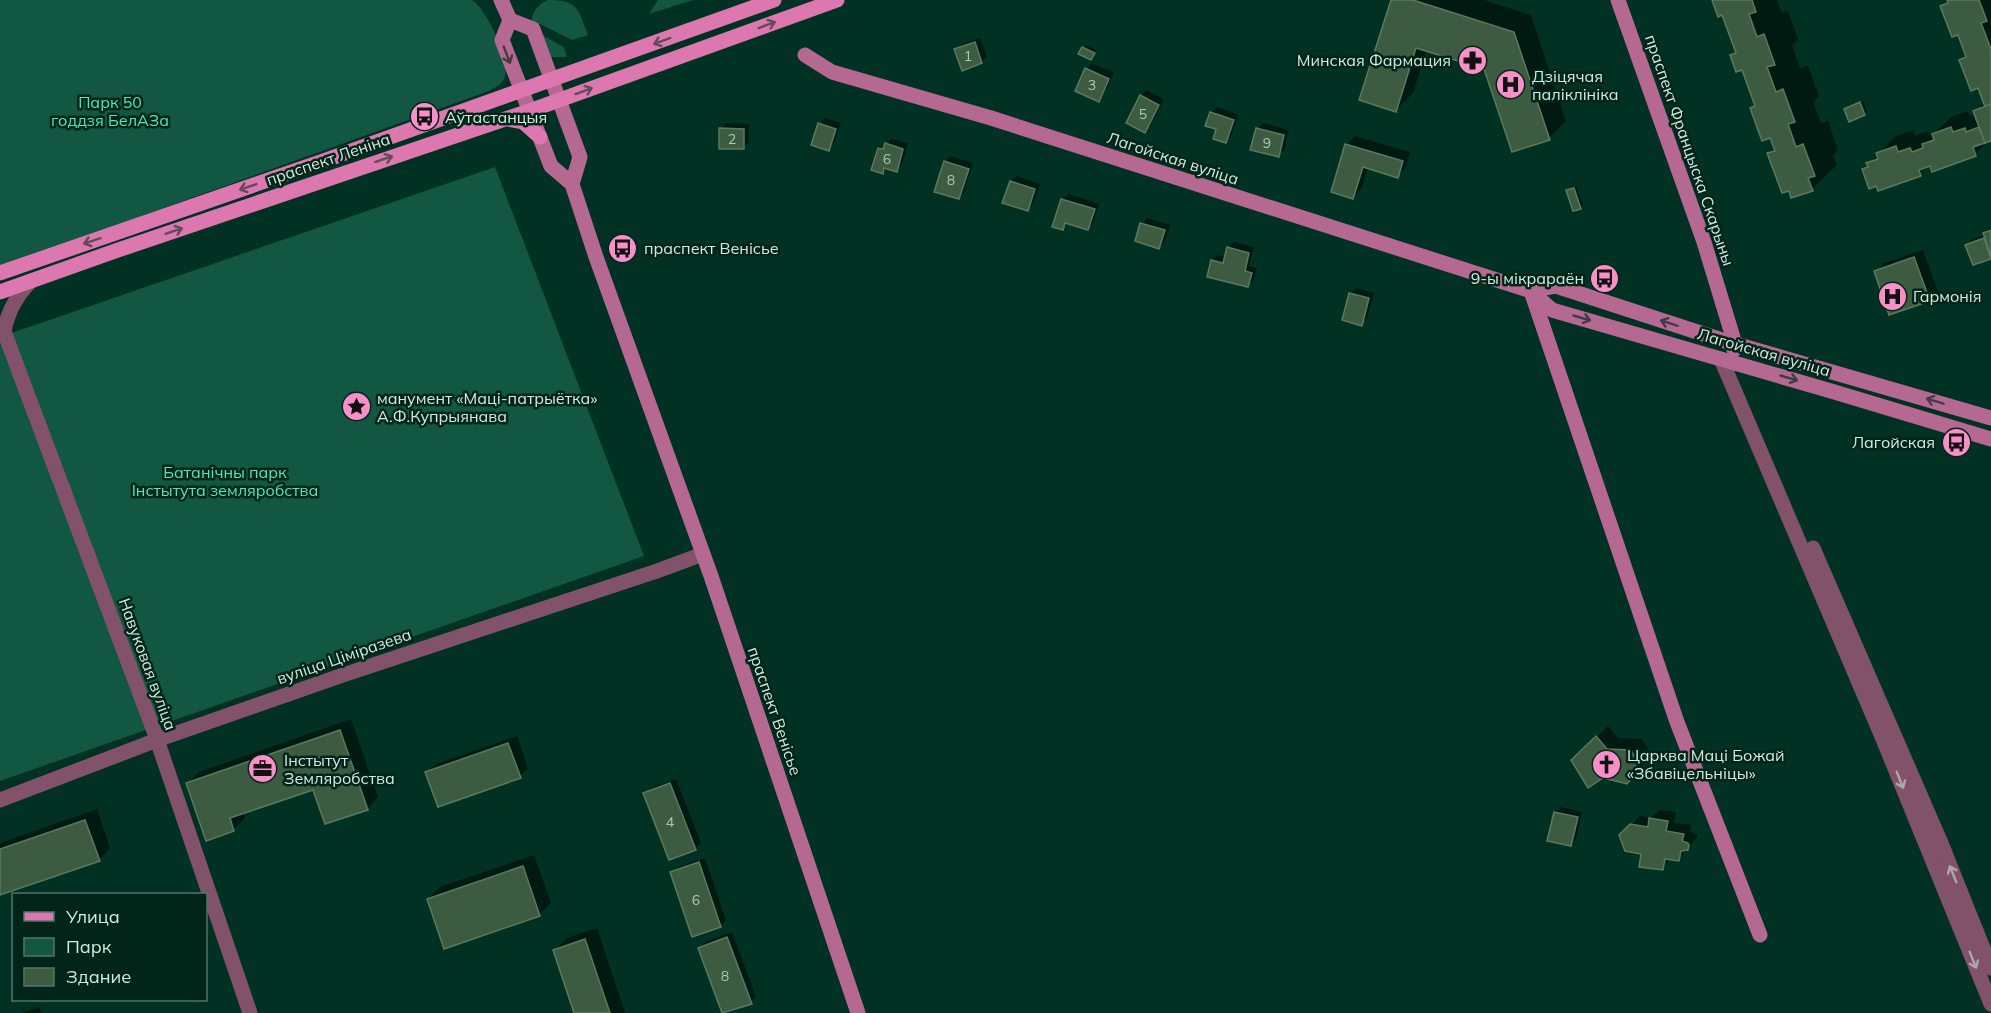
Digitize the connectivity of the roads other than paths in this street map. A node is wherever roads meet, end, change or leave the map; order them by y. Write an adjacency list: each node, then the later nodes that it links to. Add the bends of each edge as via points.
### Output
1 (501, 0): 5 (main road)
2 (774, 0): 7 (main road, праспект Леніна, one-way to 7)
3 (837, 0): 9 (main road, праспект Леніна, one-way to 3)
4 (1618, 0): 19 (main road, праспект Францыска Скарыны, via 1704,242)
5 (510, 20): 7 (main road, via 533,29); 8 (main road, праспект Венісье, one-way to 8, via 502,40)
6 (805, 55): 16 (main road, Лагойская вуліца, via 832,72 991,118)
7 (552, 80): 8 (main road, праспект Леніна); 9 (main road)
8 (521, 91): 10 (main road, праспект Венісье); 14 (main road, праспект Леніна, one-way to 14)
9 (560, 100): 10 (main road, праспект Леніна); 13 (main road, via 580,157)
10 (528, 111): 11 (main road, праспект Леніна); 12 (main road, праспект Венісье)
11 (505, 119): 12 (main road, via 523,122); 15 (main road, праспект Леніна, one-way to 11)
12 (540, 137): 13 (main road, праспект Венісье, via 551,166)
13 (572, 184): 23 (main road, праспект Венісье)
14 (0, 273)
15 (31, 281): 17 (main road, праспект Леніна); 18 (street, Навуковая вуліца, via 15,300)
16 (1531, 291): 19 (main road, Лагойская вуліца, one-way to 16, via 1556,286); 20 (main road, Лагойская вуліца, one-way to 20, via 1552,310); 26 (main road, via 1677,722)
17 (0, 292)
18 (2, 329): 24 (street, Навуковая вуліца)
19 (1730, 342): 20 (main road, праспект Францыска Скарыны); 21 (main road, Лагойская вуліца, one-way to 19)
20 (1727, 360): 22 (main road, Лагойская вуліца, one-way to 22); 27 (street, one-way to 20, via 1936,833); 28 (street, one-way to 28)
21 (1991, 418)
22 (1991, 439)
23 (703, 554): 24 (street, вуліца Ціміразева); 30 (main road, праспект Венісье)
24 (157, 740): 25 (street, вуліца Ціміразева); 29 (street, Навуковая вуліца)
25 (0, 800)
26 (1760, 935)
27 (1991, 968)
28 (1991, 1004)
29 (250, 1013)
30 (858, 1013)

